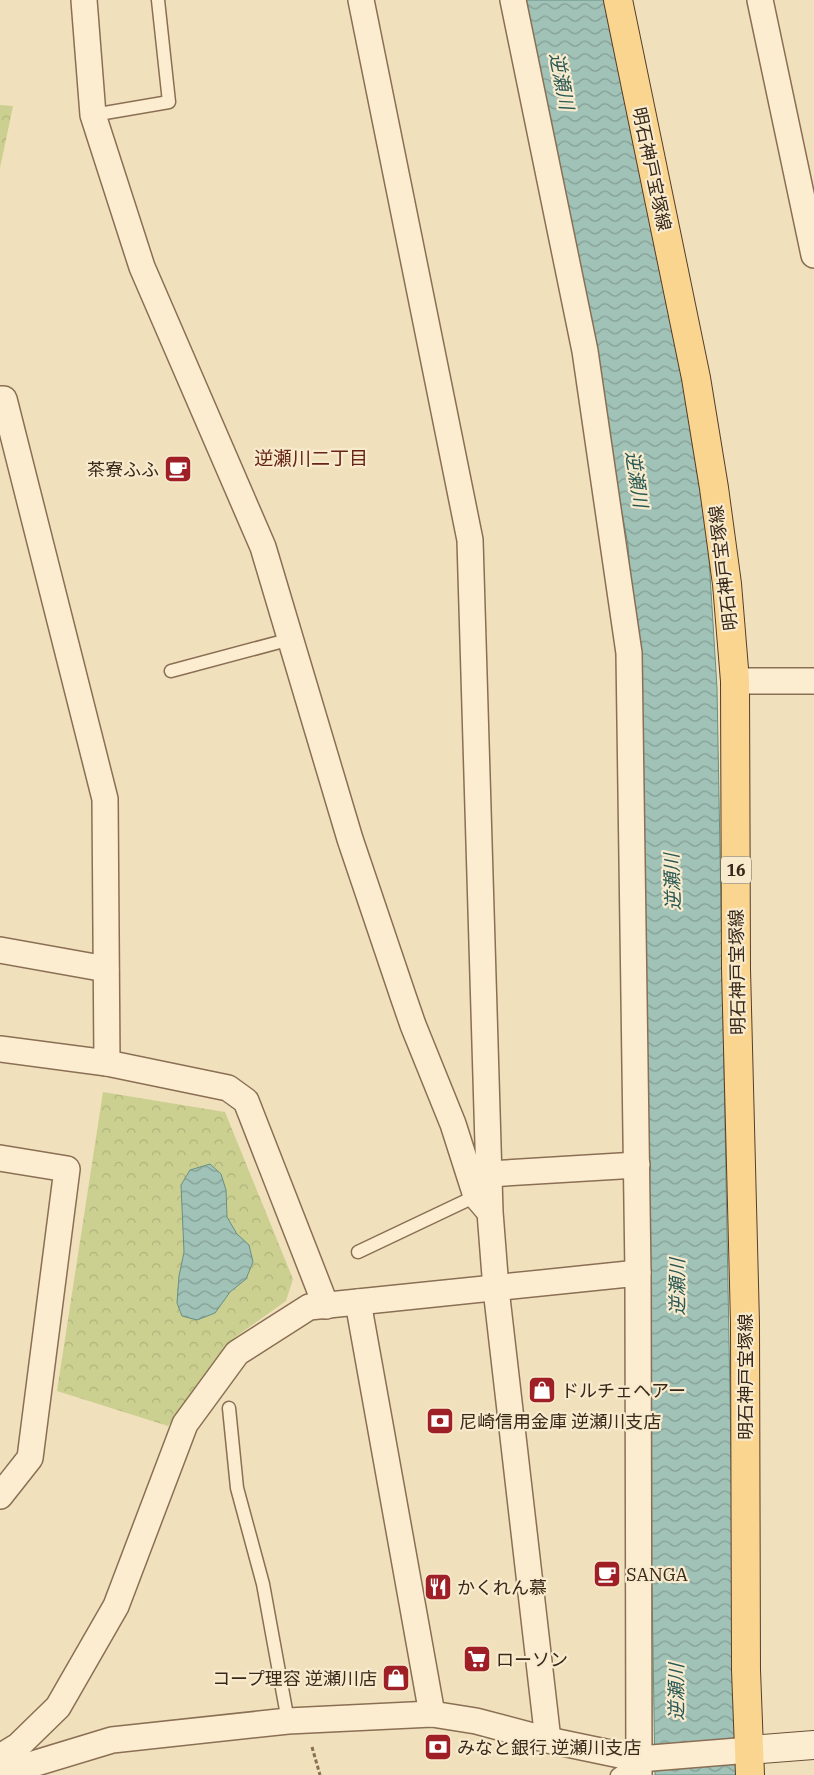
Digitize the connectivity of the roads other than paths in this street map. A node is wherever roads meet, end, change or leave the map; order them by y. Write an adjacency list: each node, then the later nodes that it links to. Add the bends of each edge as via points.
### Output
1 (84, 0): 7 (street)
2 (158, 0): 7 (lane, via 169,102)
3 (361, 0): 20 (street, via 470,540)
4 (513, 0): 19 (street, via 585,351 629,653)
5 (618, 0): 12 (main road, 明石神戸宝塚線 / 16, via 696,378 727,584)
6 (760, 0): 8 (street)
7 (93, 115): 10 (street, via 142,267 263,547)
8 (814, 255)
9 (0, 399): 15 (street, via 4,399 105,799)
10 (291, 639): 11 (lane); 21 (street, via 350,840 413,1025)
11 (171, 671)
12 (735, 681): 13 (street); 34 (main road, 明石神戸宝塚線 / 16, via 736,969 745,1322)
13 (814, 681)
14 (0, 950): 15 (street)
15 (106, 969): 17 (street)
16 (0, 1049): 17 (street)
17 (107, 1062): 26 (street, via 228,1088 246,1101)
18 (0, 1158): 28 (street, via 68,1169 30,1458)
19 (637, 1165): 20 (street); 23 (street)
20 (489, 1174): 21 (street)
21 (483, 1204): 22 (lane); 24 (street)
22 (358, 1252)
23 (638, 1273): 24 (street); 35 (street)
24 (496, 1289): 25 (street); 31 (street)
25 (358, 1302): 26 (street); 29 (street)
26 (326, 1306): 33 (street, via 309,1307 237,1353 185,1424 116,1606 58,1707 18,1746)
27 (229, 1408): 30 (lane, via 238,1488 263,1584)
28 (0, 1496)
29 (432, 1714): 30 (street); 31 (street, via 476,1721)
30 (288, 1721): 36 (street, via 112,1740)
31 (548, 1740): 35 (street)
32 (814, 1745): 34 (street)
33 (0, 1757)
34 (746, 1758): 35 (street)
35 (644, 1764): 37 (lane)
36 (0, 1774)
37 (617, 1775)

